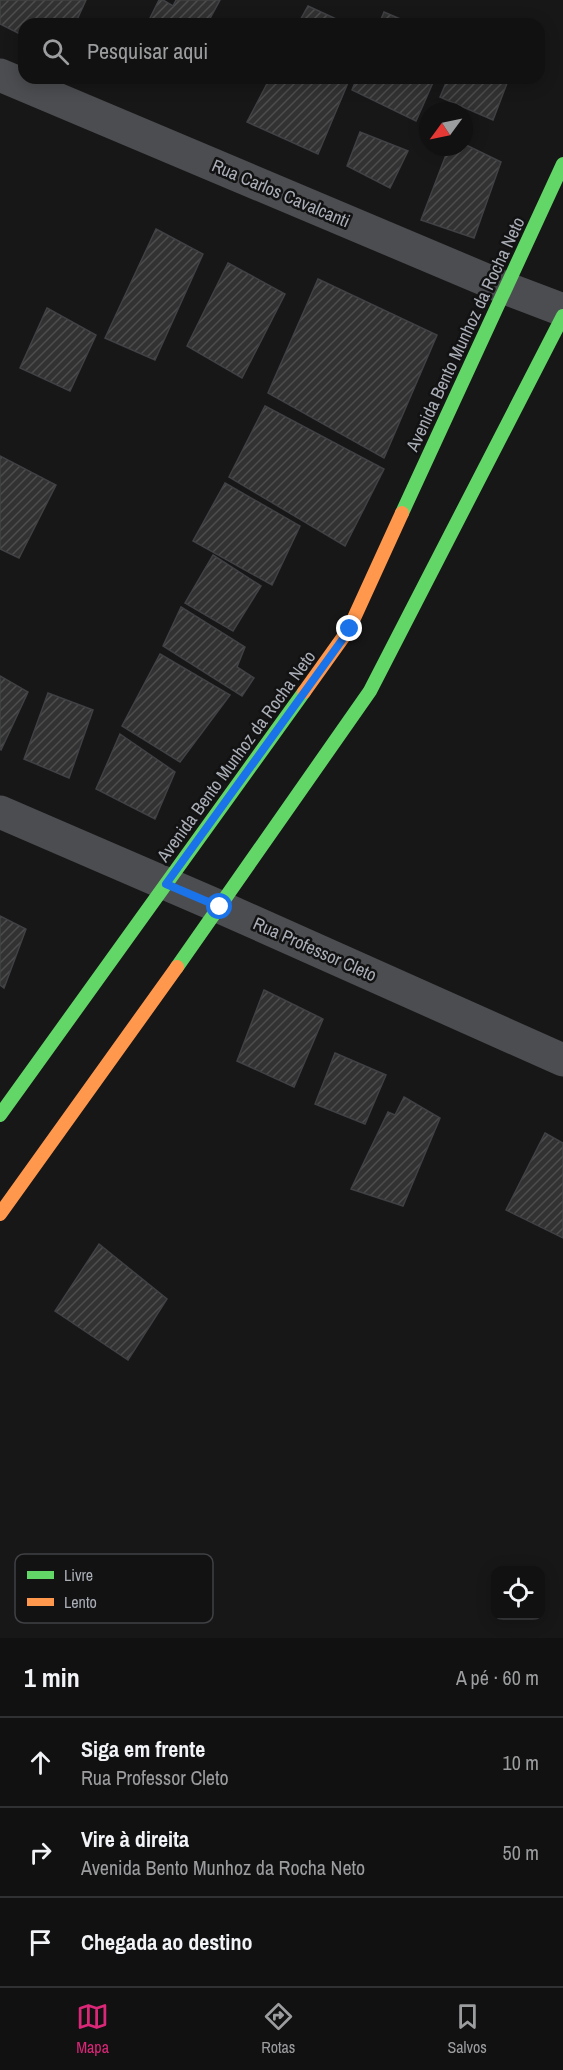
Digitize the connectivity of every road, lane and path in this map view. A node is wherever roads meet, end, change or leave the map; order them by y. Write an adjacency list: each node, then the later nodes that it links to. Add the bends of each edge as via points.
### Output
1 (0, 75): 2 (street, Rua Carlos Cavalcanti)
2 (18, 83)
3 (21, 84): 5 (street, Rua Carlos Cavalcanti)
4 (563, 164): 5 (main road, Avenida Bento Munhoz da Rocha Neto)
5 (505, 288): 6 (street, Rua Carlos Cavalcanti); 9 (main road, Avenida Bento Munhoz da Rocha Neto, via 350,629)
6 (563, 310)
7 (563, 316): 10 (main road, via 370,691)
8 (0, 812): 9 (street, Rua Professor Cleto)
9 (166, 884): 10 (street, Rua Professor Cleto); 12 (main road, Avenida Bento Munhoz da Rocha Neto)
10 (220, 907): 11 (street, Rua Professor Cleto); 13 (main road)
11 (563, 1060)
12 (0, 1115)
13 (0, 1214)

